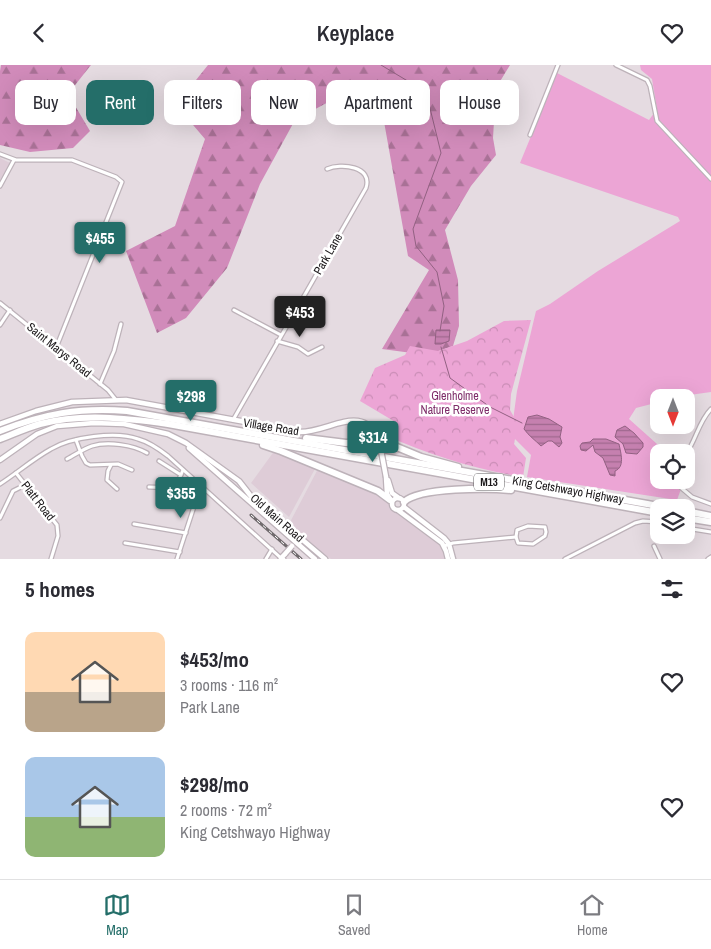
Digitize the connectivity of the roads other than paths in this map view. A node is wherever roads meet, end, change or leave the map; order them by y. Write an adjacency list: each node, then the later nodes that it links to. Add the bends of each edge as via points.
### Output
1 (558, 65): 3 (street)
2 (616, 65): 7 (street, via 647,80 658,121)
3 (530, 135)
4 (0, 154): 5 (street)
5 (14, 160): 8 (street); 16 (street, via 72,160 122,183)
6 (327, 169): 14 (street, Park Lane, via 339,165 355,168 365,177 367,185)
7 (711, 179)
8 (0, 186)
9 (0, 303): 10 (street, Saint Marys Road)
10 (10, 310): 13 (street); 16 (street, Saint Marys Road)
11 (234, 310): 14 (street)
12 (121, 324): 18 (street)
13 (0, 325)
14 (280, 335): 15 (street, Park Lane)
15 (277, 341): 17 (street, via 298,347 308,354); 21 (street, Park Lane)
16 (56, 347): 18 (street, Saint Marys Road)
17 (322, 347)
18 (100, 383): 19 (street, Saint Marys Road)
19 (116, 400): 21 (main road, Village Road); 22 (main road, Village Road, via 67,403)
20 (711, 409): 30 (street)
21 (232, 420): 28 (main road, Village Road, via 307,432 356,420 370,425)
22 (0, 424)
23 (0, 431): 24 (highway, King Cetshwayo Highway / M13, via 51,414 111,409)
24 (274, 436): 28 (highway, via 346,443); 42 (highway, King Cetshwayo Highway / M13)
25 (0, 439): 26 (highway, King Cetshwayo Highway / M13, via 54,421 109,417)
26 (247, 439): 53 (highway, King Cetshwayo Highway / M13); 54 (highway, via 378,491)
27 (76, 440): 31 (street); 37 (street, via 132,437 155,447); 40 (street, via 52,448)
28 (379, 440): 42 (highway, via 421,457); 43 (main road, bridge)
29 (183, 442): 34 (main road, Old Main Road, via 162,432 124,424 67,425 42,431); 39 (main road, Old Main Road); 45 (main road, Old Main Road)
30 (692, 444)
31 (80, 452): 32 (street, via 95,445 110,445); 33 (street); 36 (street, via 90,465)
32 (147, 453)
33 (67, 459)
34 (0, 460)
35 (158, 461): 41 (street)
36 (111, 465): 38 (street, via 118,464); 51 (street, via 107,480)
37 (184, 469): 41 (street); 48 (street)
38 (132, 470)
39 (227, 471): 44 (main road, Old Main Road); 45 (main road)
40 (16, 473): 46 (street); 47 (street, Platt Road)
41 (181, 475): 49 (street, via 175,489)
42 (491, 476): 56 (highway, King Cetshwayo Highway / M13)
43 (386, 477): 54 (main road); 55 (main road, via 392,493)
44 (237, 480): 50 (main road, via 232,481); 83 (main road, Old Main Road)
45 (224, 481): 50 (main road, Old Main Road)
46 (0, 483)
47 (25, 485): 61 (street, via 13,491); 79 (street, Platt Road, via 57,525 58,536)
48 (201, 485): 68 (street); 76 (street)
49 (149, 487)
50 (232, 487): 70 (main road, Old Main Road)
51 (117, 489)
52 (683, 489): 57 (street)
53 (555, 494): 55 (highway, via 468,488 413,496); 58 (highway, King Cetshwayo Highway / M13)
54 (391, 501): 55 (main road, via 394,499); 55 (main road, via 393,507)
55 (401, 504): 72 (main road, via 436,531)
56 (650, 504)
57 (711, 504)
58 (650, 511)
59 (695, 513): 60 (highway)
60 (711, 516)
61 (0, 518)
62 (695, 520): 64 (highway)
63 (650, 521): 86 (street, via 635,523)
64 (711, 523)
65 (134, 524): 68 (street)
66 (695, 529): 67 (street)
67 (711, 532)
68 (186, 533): 77 (street)
69 (516, 537): 69 (street, via 518,543 533,543 545,536 546,529 541,526 522,527 516,530); 72 (street)
70 (291, 538): 73 (main road); 74 (main road, Old Main Road)
71 (125, 543): 77 (street)
72 (446, 545): 84 (main road); 85 (main road)
73 (292, 546): 74 (main road); 78 (main road, bridge)
74 (300, 546): 82 (main road, Old Main Road)
75 (654, 546): 87 (street)
76 (272, 549): 78 (street); 81 (street)
77 (180, 552): 80 (street)
78 (284, 557)
79 (51, 559)
80 (177, 559)
81 (266, 559)
82 (315, 559)
83 (325, 559)
84 (448, 559)
85 (453, 559)
86 (565, 559)
87 (660, 559)

